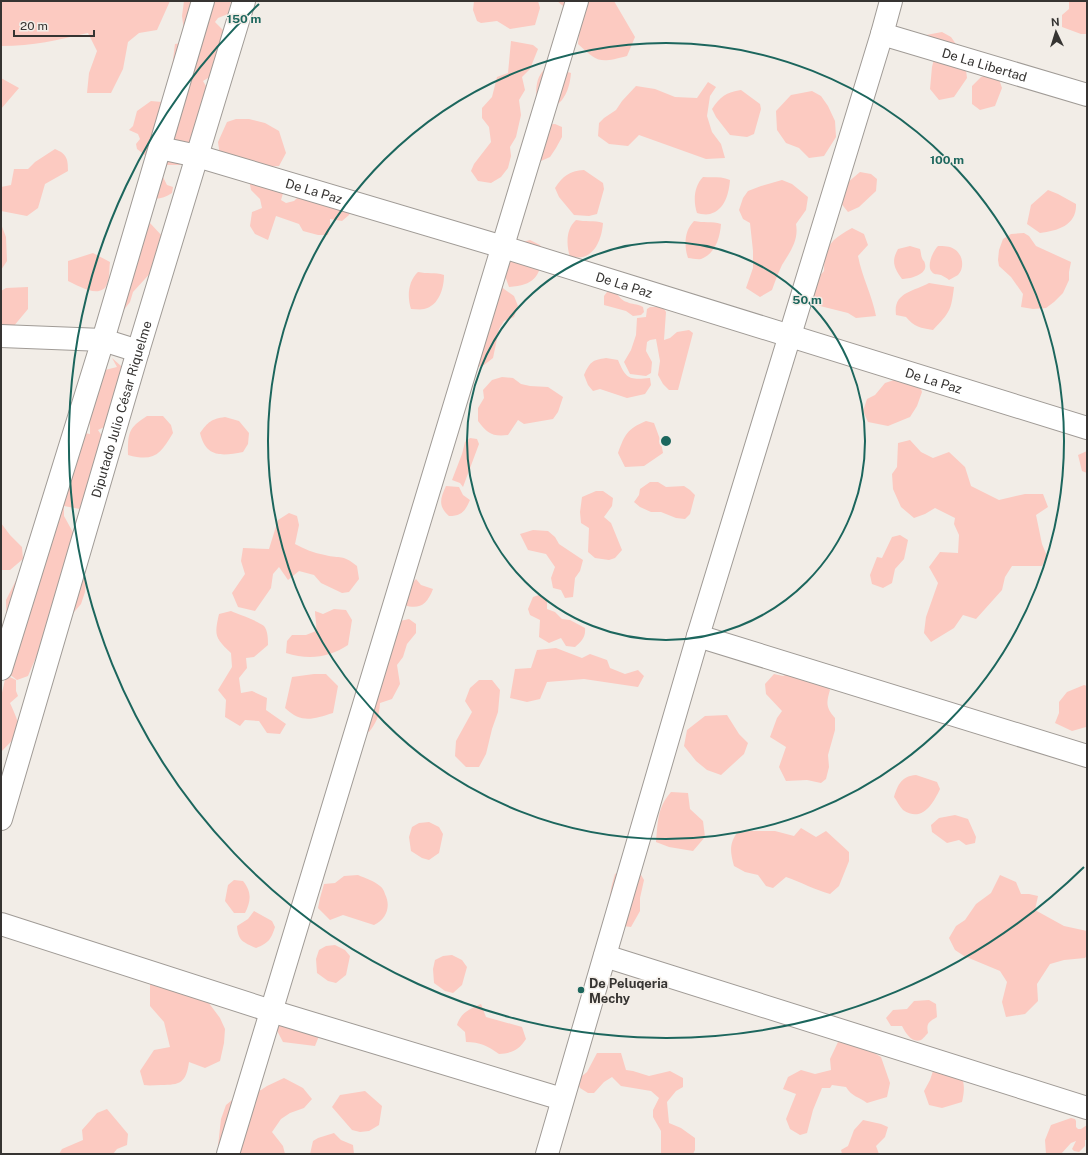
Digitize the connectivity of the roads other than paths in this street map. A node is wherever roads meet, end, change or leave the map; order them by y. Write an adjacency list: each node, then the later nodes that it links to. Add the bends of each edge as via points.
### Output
1 (203, 1): 7 (street)
2 (244, 1): 8 (street, Diputado Julio César Riquelme)
3 (577, 1): 9 (street)
4 (891, 1): 5 (street)
5 (882, 34): 6 (street, De La Libertad); 11 (street)
6 (1087, 95)
7 (160, 148): 8 (street, De La Paz); 12 (street)
8 (197, 156): 9 (street, De La Paz); 13 (street, Diputado Julio César Riquelme)
9 (503, 247): 11 (street, De La Paz); 21 (street)
10 (1, 336): 12 (street)
11 (789, 336): 14 (street, De La Paz); 15 (street)
12 (103, 340): 13 (street); 16 (street)
13 (138, 351): 18 (street, Diputado Julio César Riquelme)
14 (1087, 428)
15 (698, 636): 17 (street); 20 (street)
16 (1, 669)
17 (1087, 756)
18 (1, 819)
19 (1, 924): 21 (street)
20 (605, 956): 22 (street); 23 (street)
21 (271, 1011): 22 (street); 24 (street)
22 (562, 1099): 25 (street)
23 (1087, 1108)
24 (228, 1154)
25 (547, 1154)

